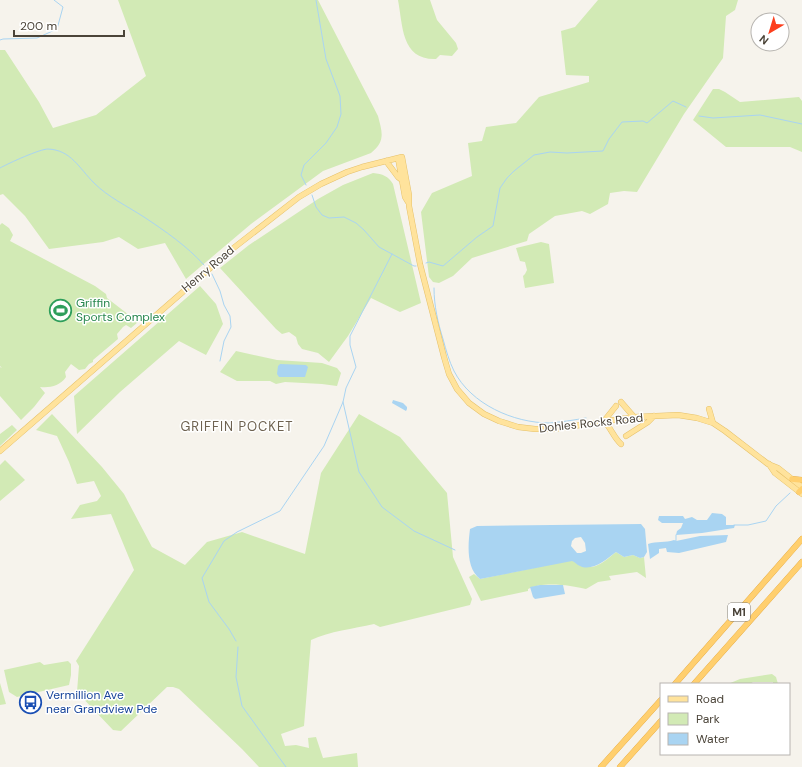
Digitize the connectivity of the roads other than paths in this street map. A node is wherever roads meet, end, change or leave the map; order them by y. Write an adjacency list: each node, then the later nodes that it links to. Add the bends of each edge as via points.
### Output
1 (400, 158): 2 (main road, Henry Road); 3 (main road, Dohles Rocks Road); 4 (main road, Dohles Rocks Road, via 409,195)
2 (386, 161): 3 (main road); 14 (main road, Henry Road, via 339,175 293,201 231,250)
3 (402, 180): 4 (main road, Dohles Rocks Road)
4 (409, 206): 10 (main road, Dohles Rocks Road, via 423,279 449,374 469,403 484,414 527,429 544,430)
5 (621, 402): 9 (main road)
6 (616, 406): 10 (main road)
7 (709, 409): 11 (main road)
8 (654, 416): 9 (main road, Dohles Rocks Road); 11 (main road, Dohles Rocks Road, via 684,416); 12 (main road)
9 (634, 417): 10 (main road, Dohles Rocks Road)
10 (604, 421): 13 (main road)
11 (713, 424): 15 (main road, Dohles Rocks Road, via 729,433)
12 (626, 436)
13 (621, 444)
14 (0, 451)
15 (768, 464): 16 (main road, Dohles Rocks Road); 18 (main road, Dohles Rocks Road, via 775,473)
16 (792, 479): 17 (highway); 18 (main road, Dohles Rocks Road)
17 (802, 480)
18 (801, 490)
19 (802, 539): 21 (highway, M1)
20 (802, 562): 22 (highway, M1)
21 (676, 683)
22 (695, 683)
23 (660, 701): 25 (highway)
24 (660, 722): 26 (highway)
25 (601, 767)
26 (620, 767)

